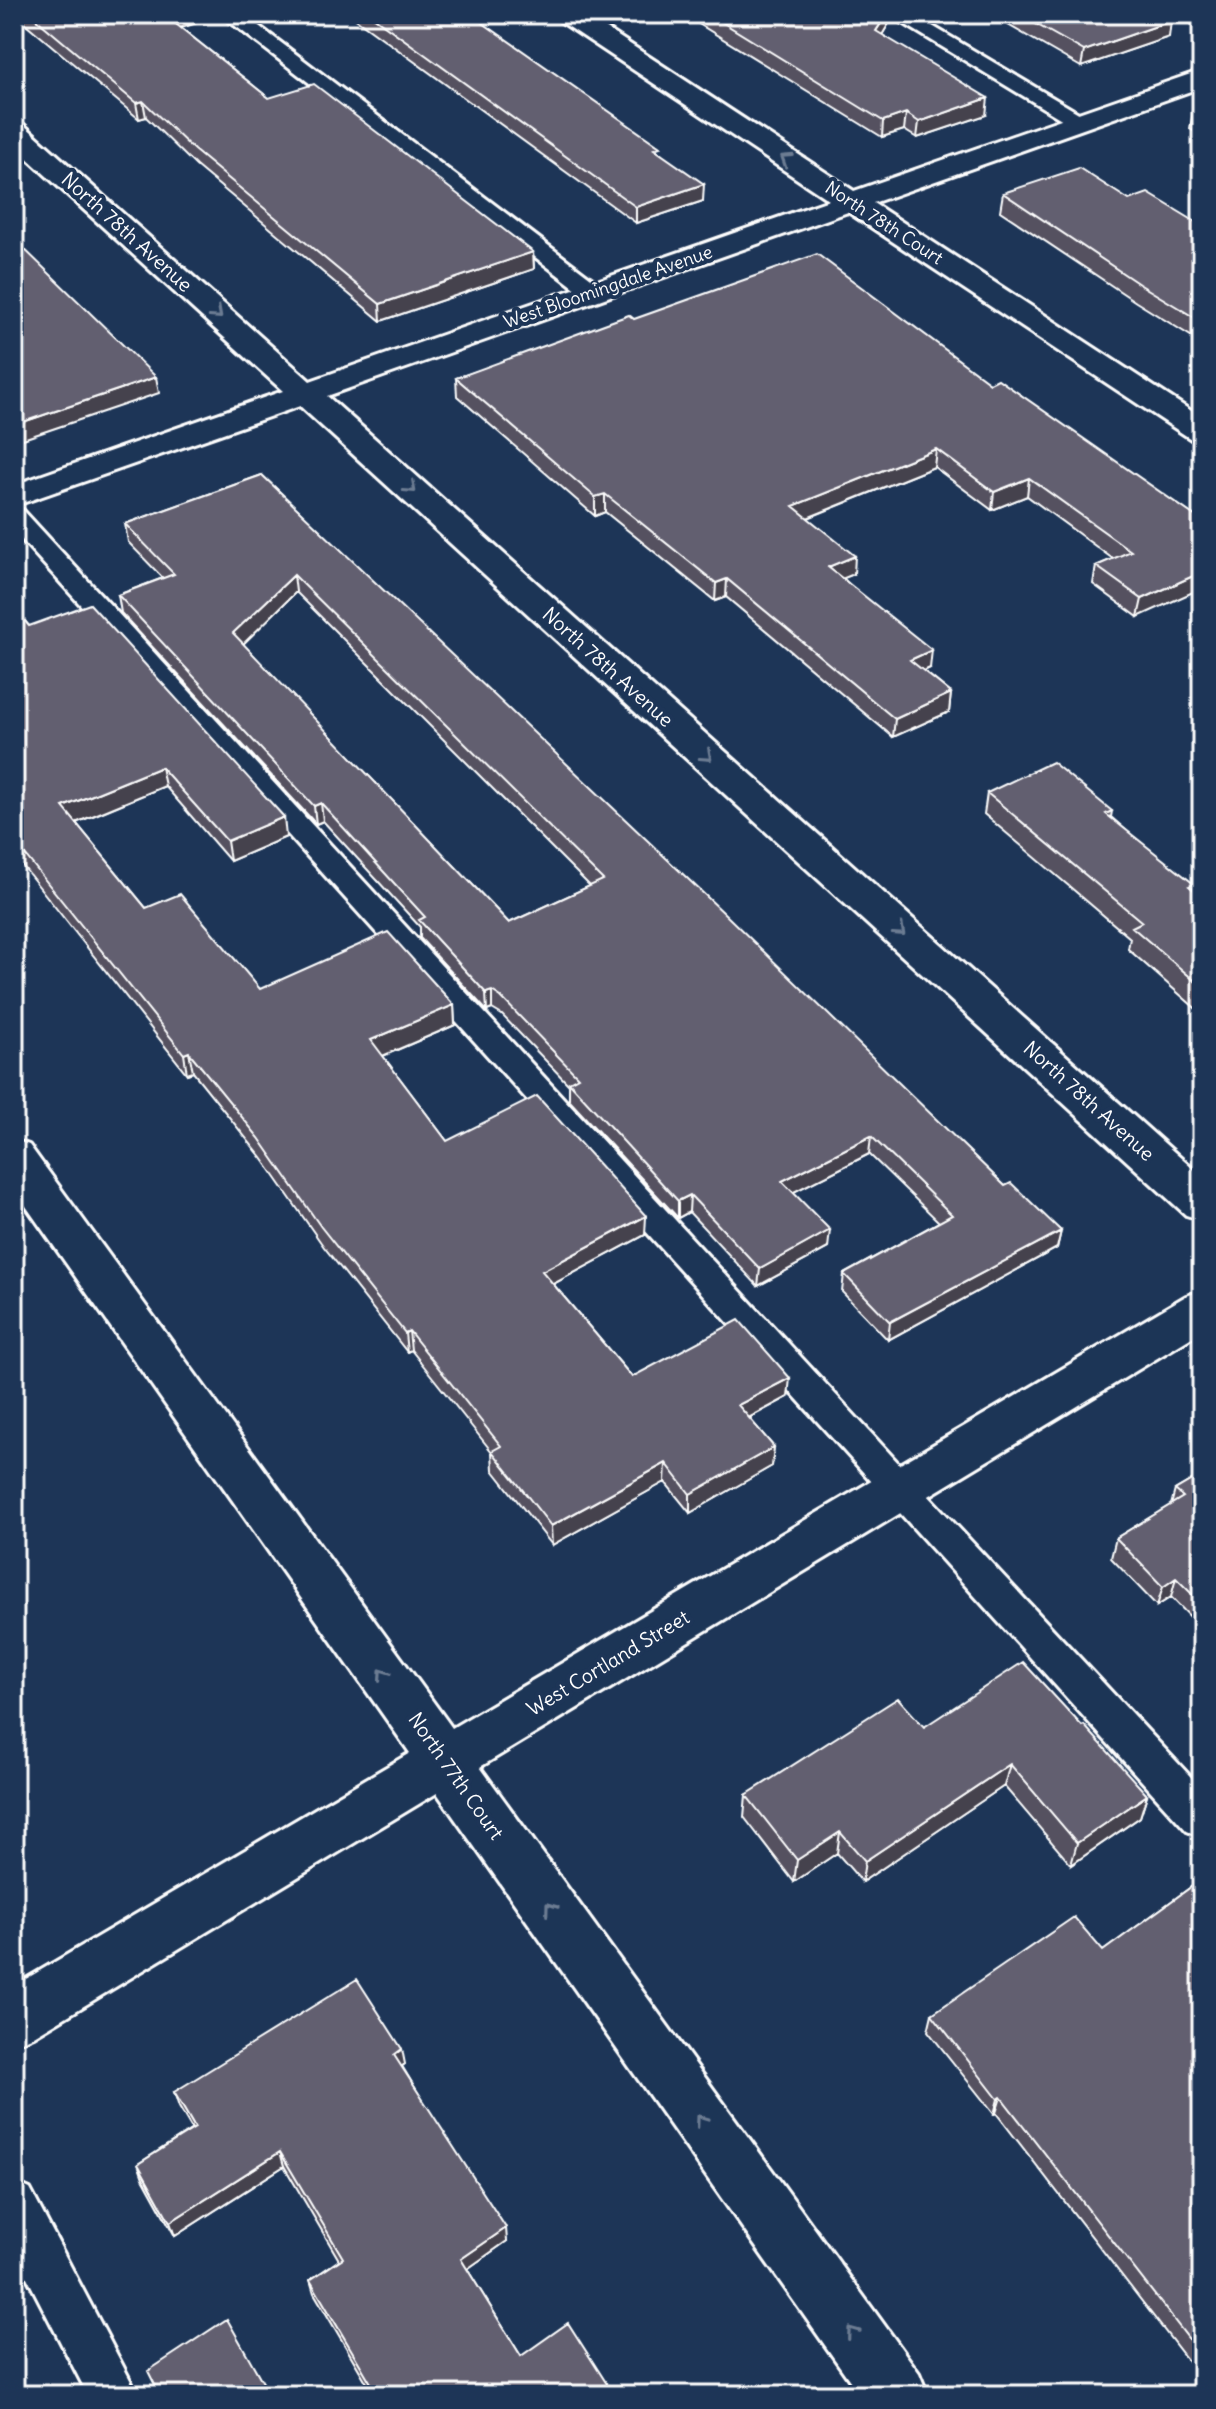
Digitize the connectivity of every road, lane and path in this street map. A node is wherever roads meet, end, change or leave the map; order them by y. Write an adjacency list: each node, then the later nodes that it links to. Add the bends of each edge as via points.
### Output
1 (230, 14): 8 (lane)
2 (566, 14): 7 (street, North 78th Court, one-way to 2)
3 (898, 14): 5 (lane)
4 (1202, 78): 5 (street, West Bloomingdale Avenue)
5 (1081, 121): 7 (street, West Bloomingdale Avenue)
6 (14, 131): 9 (street, North 78th Avenue, one-way to 9)
7 (851, 202): 8 (street, West Bloomingdale Avenue); 10 (street, North 78th Court)
8 (595, 292): 9 (street, West Bloomingdale Avenue)
9 (305, 393): 11 (street, West Bloomingdale Avenue); 14 (street, North 78th Avenue, one-way to 14)
10 (1202, 432)
11 (14, 496)
12 (14, 515): 16 (lane)
13 (14, 1156): 17 (street, North 77th Court, one-way to 13)
14 (1202, 1203)
15 (1202, 1309): 16 (street, West Cortland Street)
16 (899, 1489): 17 (street, West Cortland Street); 18 (lane)
17 (445, 1760): 19 (street, West Cortland Street); 22 (street, North 77th Court, one-way to 17)
18 (1202, 1818)
19 (14, 2017)
20 (14, 2205): 21 (lane)
21 (114, 2395)
22 (897, 2395)

